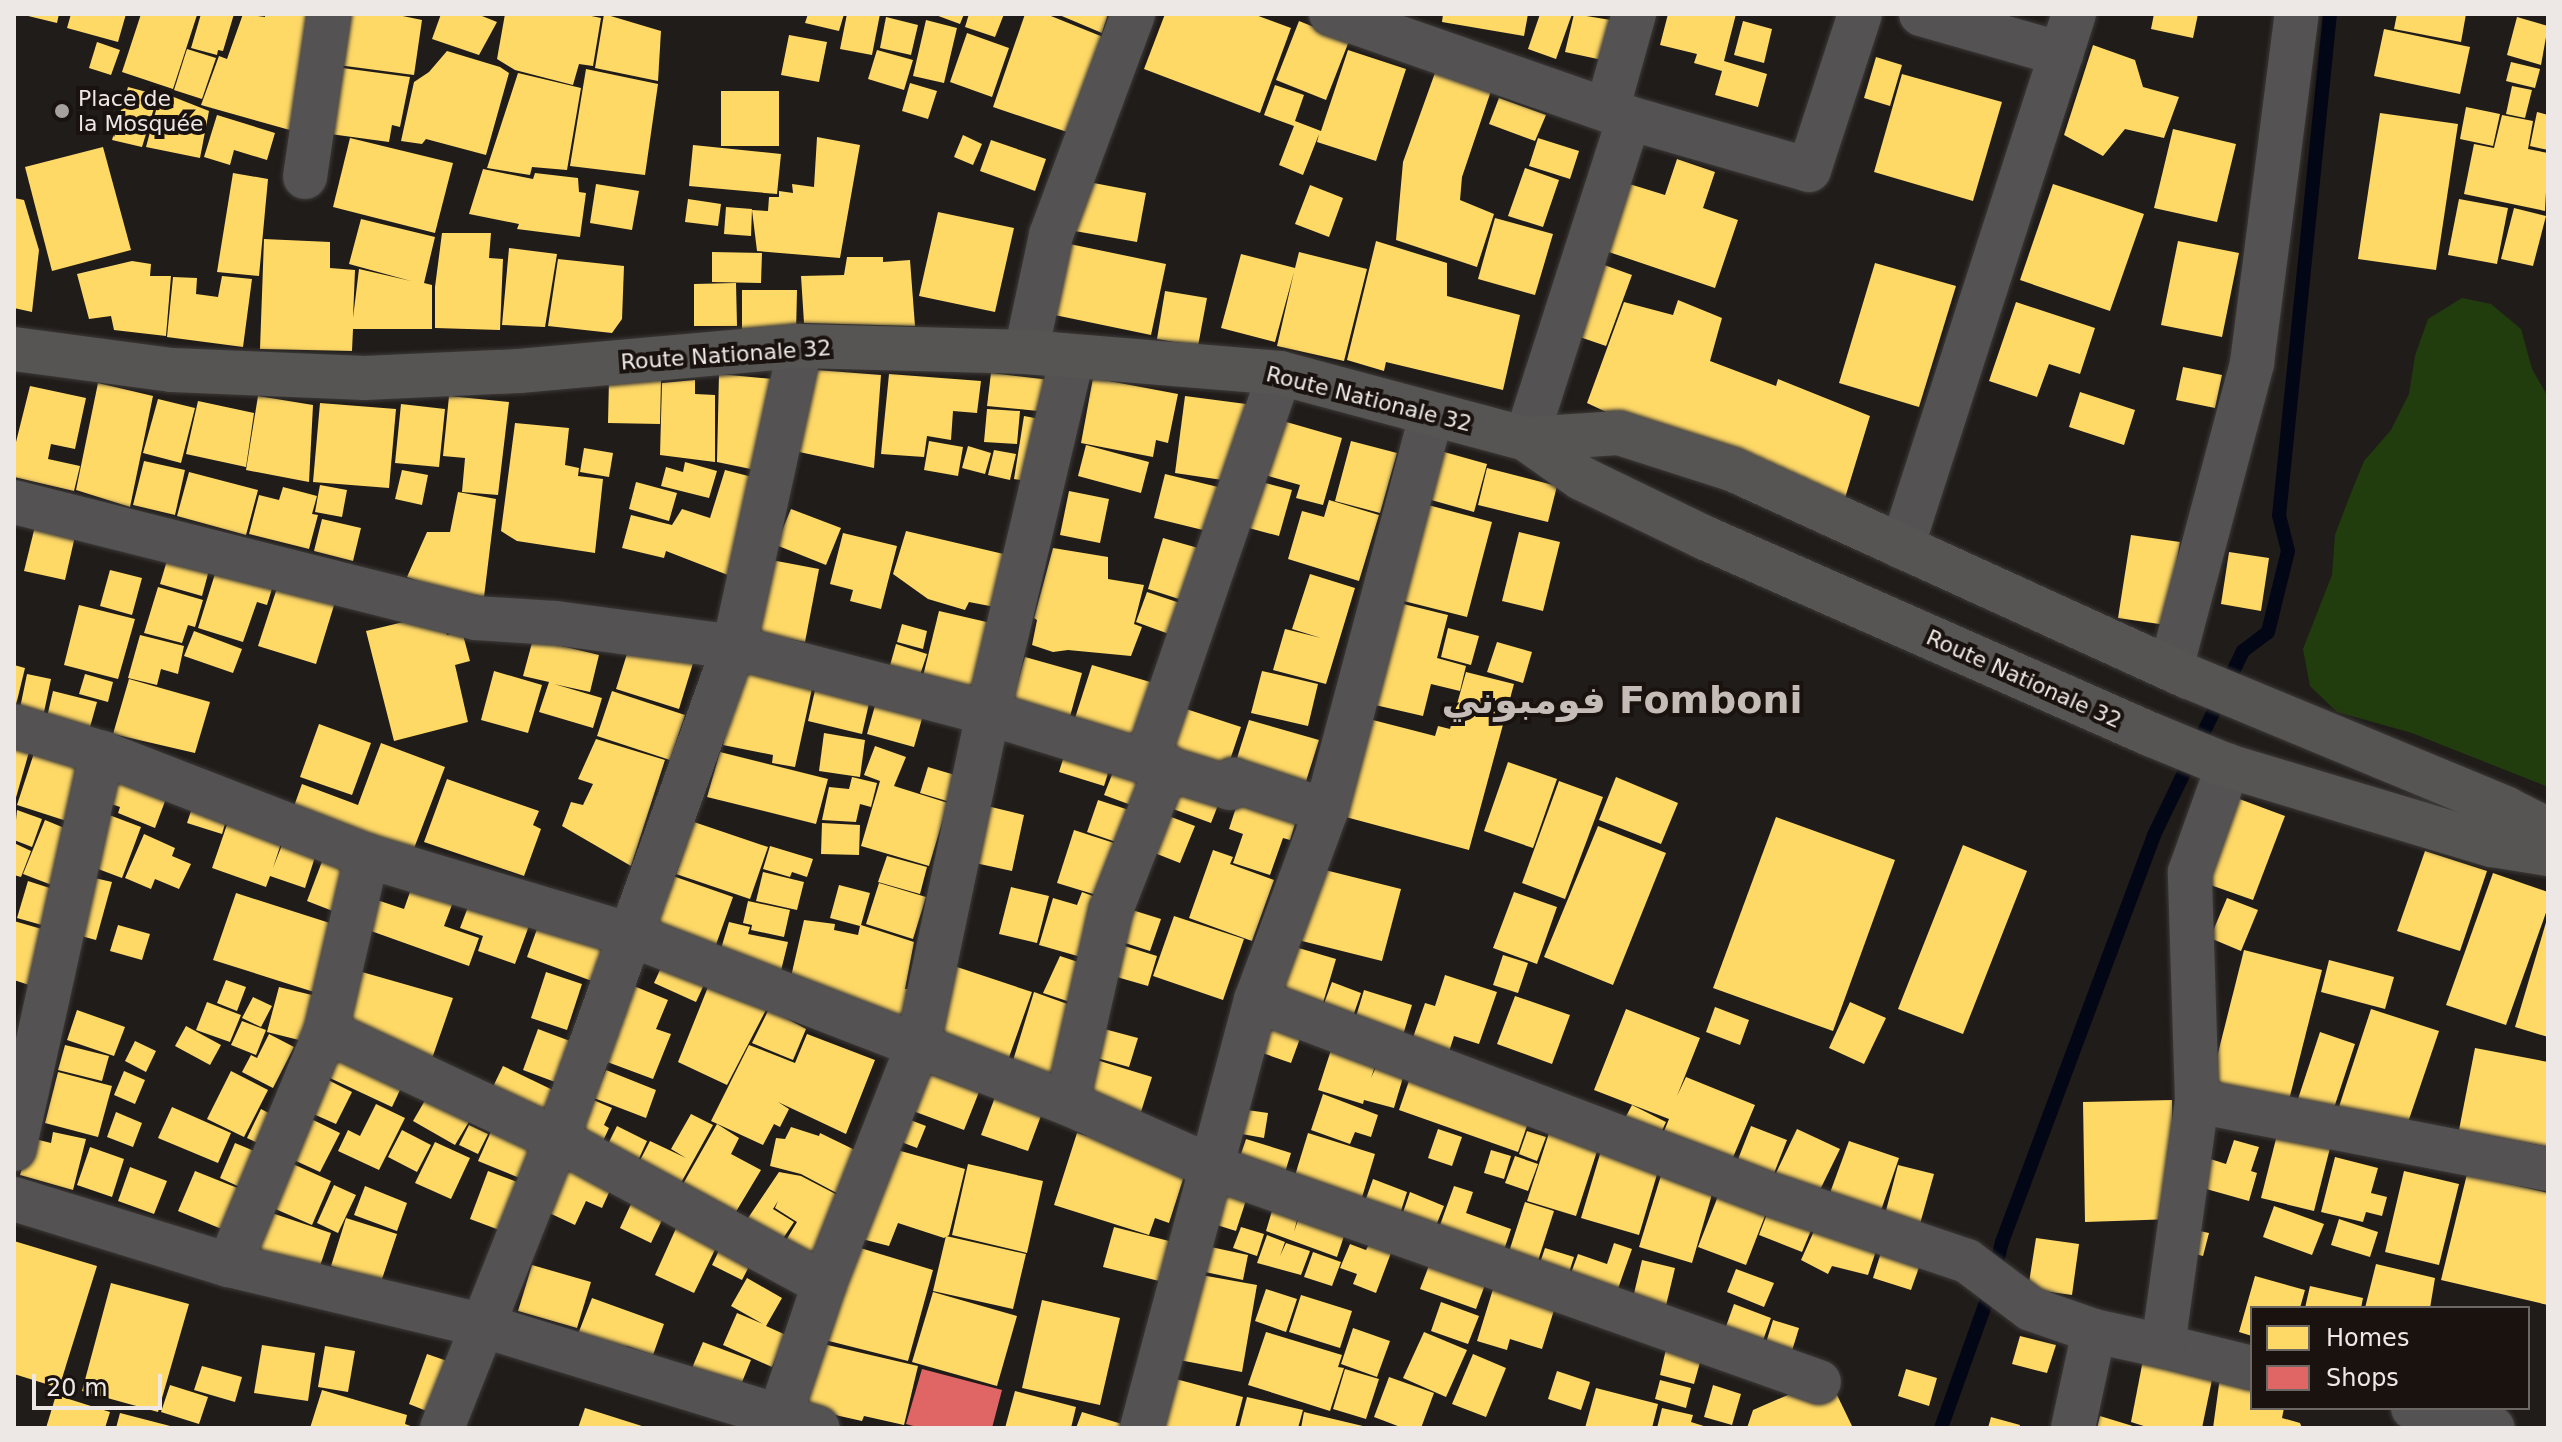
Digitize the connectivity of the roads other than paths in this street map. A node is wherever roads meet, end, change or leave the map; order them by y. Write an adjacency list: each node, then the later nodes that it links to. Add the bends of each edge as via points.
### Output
1 (329, 14): 10 (street)
2 (1133, 14): 12 (street, via 1051,235)
3 (1331, 14): 9 (street)
4 (1634, 14): 9 (street)
5 (1860, 14): 9 (street, via 1809,170)
6 (1921, 14): 8 (street)
7 (2297, 14): 21 (street, via 2252,363)
8 (2068, 34): 19 (street)
9 (1618, 114): 17 (street)
10 (305, 177)
11 (800, 346): 12 (street, Route Nationale 32); 14 (street, Route Nationale 32, via 519,371 365,378); 20 (street)
12 (1026, 352): 13 (street, Route Nationale 32)
13 (1072, 357): 15 (street, Route Nationale 32); 22 (street)
14 (16, 359)
15 (1280, 373): 16 (street, Route Nationale 32); 26 (street)
16 (1431, 415): 17 (street, Route Nationale 32); 27 (street)
17 (1526, 439): 19 (street, Route Nationale 32, via 1619,433 1734,470); 25 (street, Route Nationale 32, via 1581,478 1703,537)
18 (14, 502): 20 (street, via 475,618)
19 (1902, 547): 21 (street, Route Nationale 32)
20 (734, 647): 22 (street); 31 (street)
21 (2180, 672): 28 (street, Route Nationale 32)
22 (988, 713): 26 (street); 34 (street)
23 (14, 726): 24 (street)
24 (102, 753): 30 (street); 38 (street)
25 (2219, 762): 29 (street, Route Nationale 32, via 2492,845); 35 (street, via 2190,872)
26 (1157, 763): 27 (street, via 1230,788 1233,780); 36 (street, via 1111,910)
27 (1326, 811): 32 (street)
28 (2548, 830)
29 (2548, 854)
30 (367, 856): 31 (street); 33 (street)
31 (631, 935): 34 (street); 37 (street)
32 (1256, 1000): 39 (street); 45 (street, via 1769,1194 1967,1261 2031,1309)
33 (326, 1031): 37 (street); 42 (street)
34 (918, 1045): 36 (street); 43 (street)
35 (2197, 1101): 40 (street); 46 (street)
36 (1067, 1103): 39 (street)
37 (557, 1139): 43 (street); 44 (street)
38 (14, 1149)
39 (1209, 1166): 48 (street); 52 (street)
40 (2548, 1169)
41 (14, 1199): 42 (street)
42 (229, 1265): 44 (street)
43 (824, 1284): 50 (street)
44 (481, 1325): 50 (street); 51 (street)
45 (2094, 1331): 46 (street); 53 (street)
46 (2163, 1346): 47 (street)
47 (2250, 1368)
48 (1819, 1382)
49 (2421, 1410): 54 (street)
50 (798, 1423)
51 (442, 1428)
52 (1142, 1428)
53 (2073, 1428)
54 (2493, 1428)

